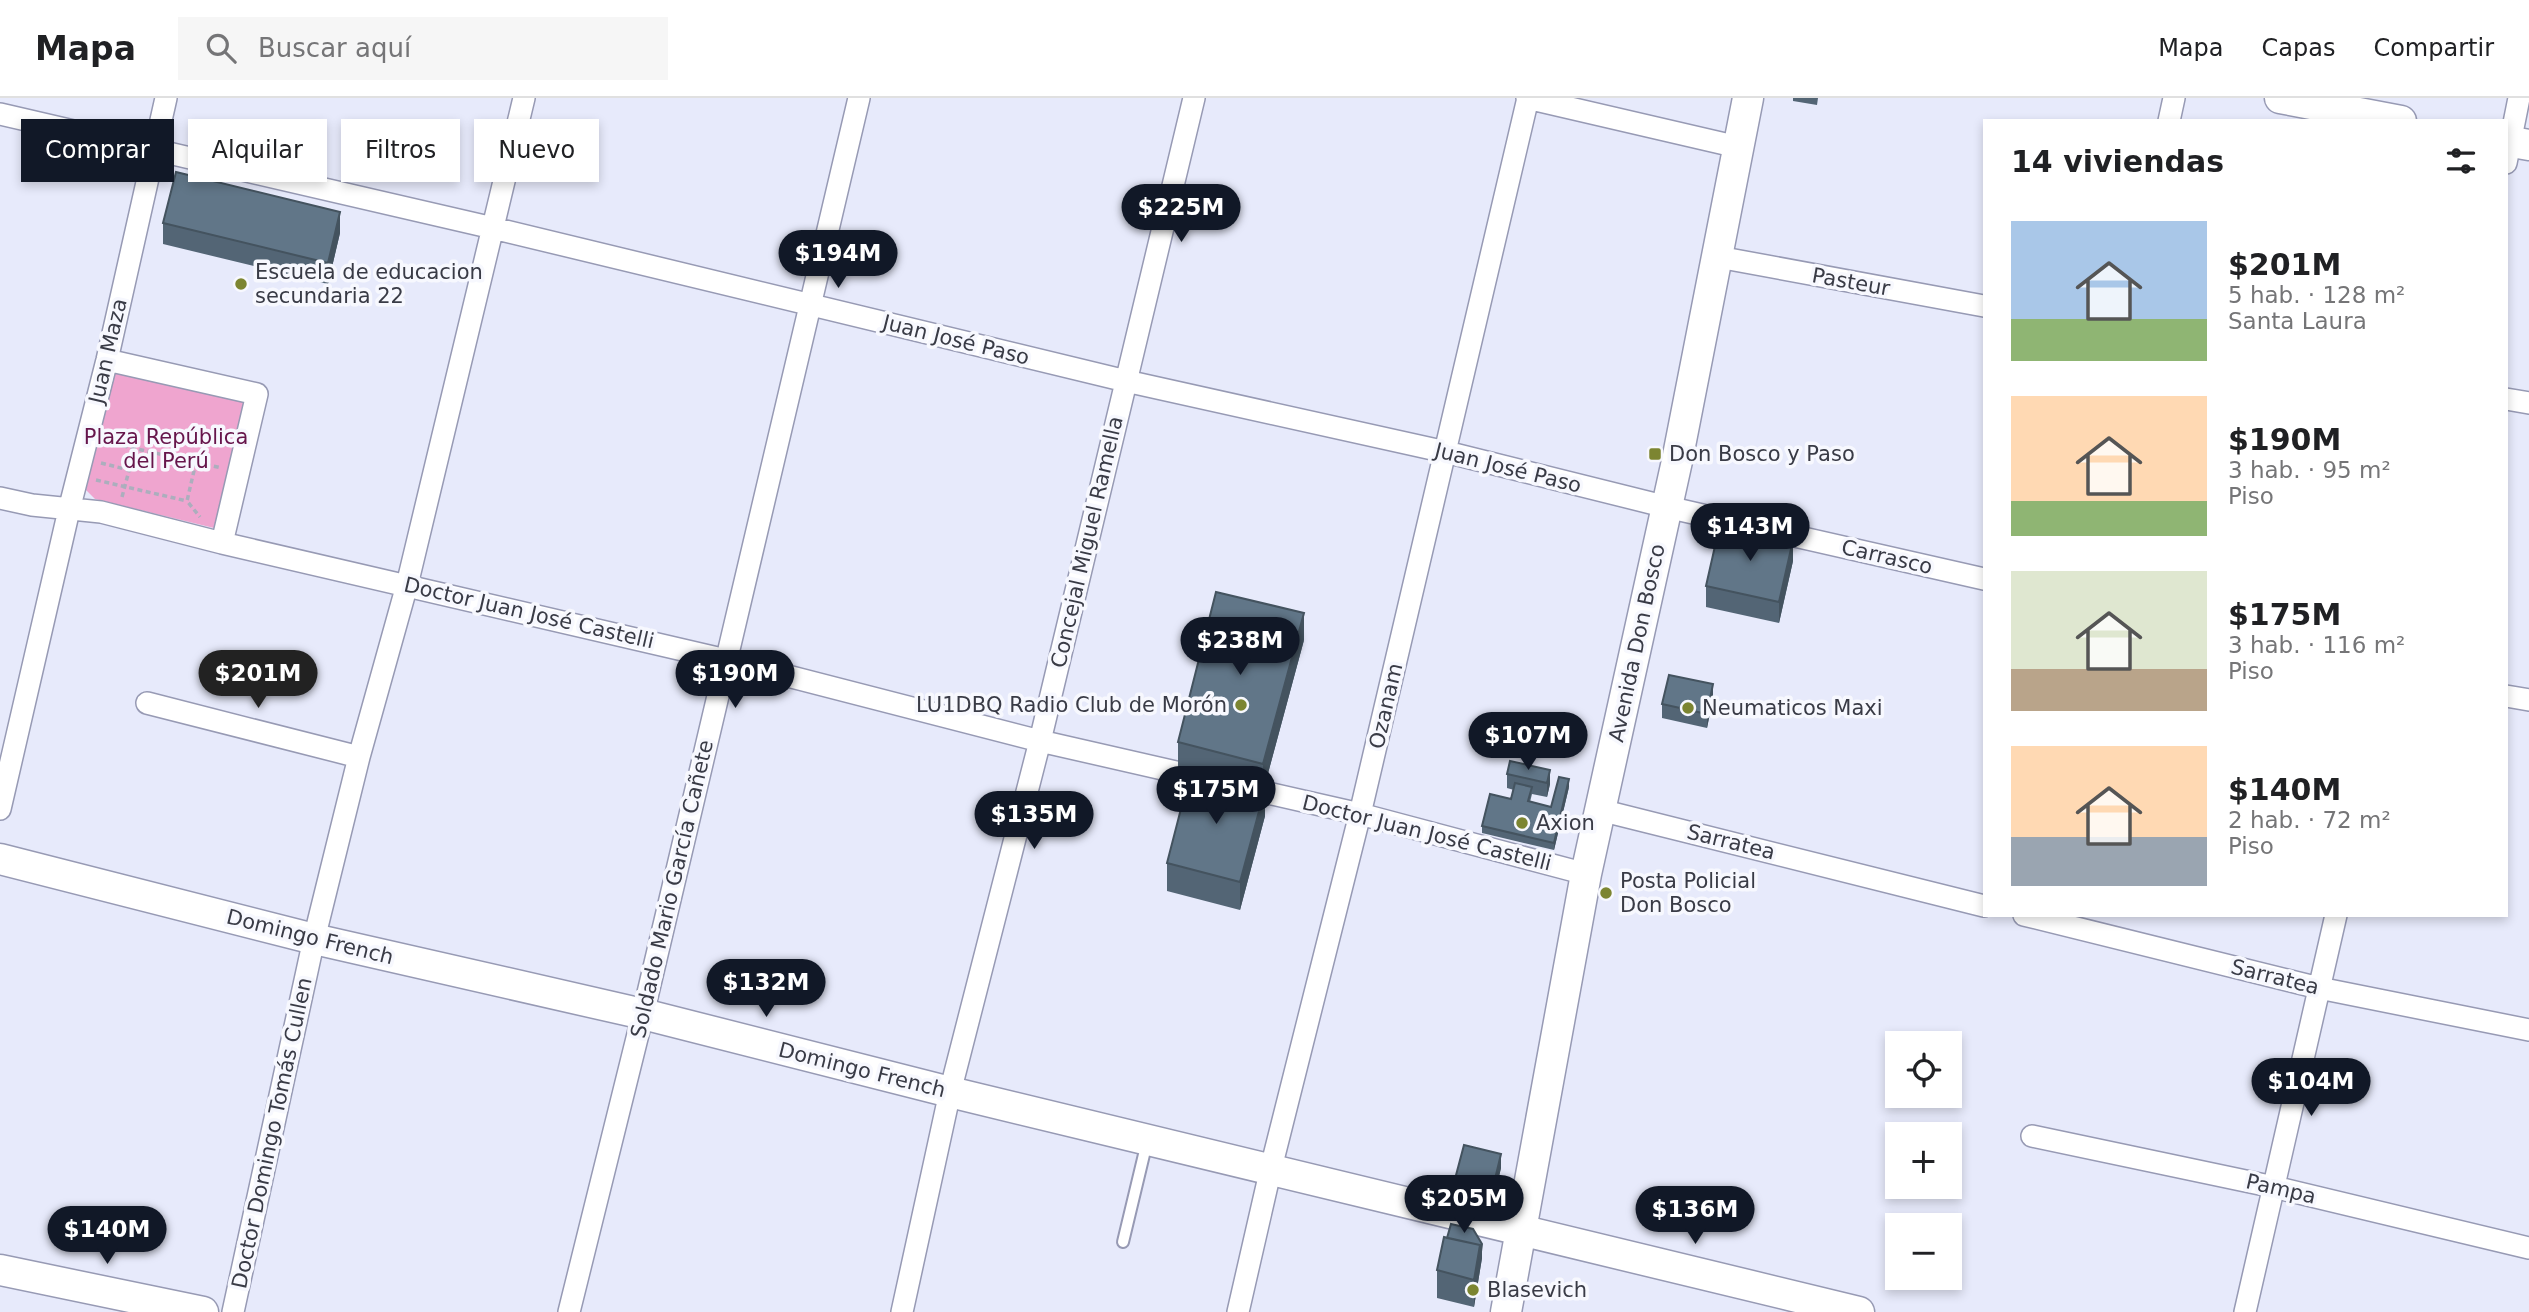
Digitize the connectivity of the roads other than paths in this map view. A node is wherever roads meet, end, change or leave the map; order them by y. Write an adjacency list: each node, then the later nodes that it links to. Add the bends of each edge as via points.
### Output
1 (166, 98): 12 (street, Juan Maza)
2 (524, 98): 19 (street, Doctor Domingo Tomás Cullen)
3 (859, 98): 21 (street, Soldado Mario García Cañete)
4 (1194, 98): 24 (street, Concejal Miguel Ramella)
5 (1528, 98): 15 (street); 27 (street, Ozanam)
6 (1748, 98): 15 (street, Avenida Don Bosco)
7 (2174, 98): 13 (street)
8 (2280, 98): 14 (street)
9 (2519, 98): 16 (street)
10 (0, 114): 11 (street, Juan José Paso)
11 (22, 119)
12 (161, 119)
13 (2169, 119)
14 (2390, 119)
15 (1738, 148): 20 (street, Avenida Don Bosco)
16 (2513, 148)
17 (174, 153): 19 (street, Juan José Paso)
18 (147, 182): 23 (street, Juan Maza)
19 (493, 228): 21 (street, Juan José Paso); 33 (street, Doctor Domingo Tomás Cullen)
20 (1718, 257): 22 (street, Pasteur); 29 (street, Avenida Don Bosco)
21 (811, 305): 24 (street, Juan José Paso); 34 (street, Soldado Mario García Cañete)
22 (1983, 306)
23 (107, 360): 30 (street, Juan Maza); 31 (street, via 257,394)
24 (1126, 381): 27 (street, Juan José Paso); 38 (street, Concejal Miguel Ramella)
25 (2508, 399): 26 (street)
26 (2529, 404)
27 (1446, 452): 29 (street, Juan José Paso); 42 (street, Ozanam)
28 (0, 498): 30 (street, Doctor Juan José Castelli)
29 (1667, 507): 32 (street, Carrasco); 41 (street, Avenida Don Bosco)
30 (69, 510): 31 (street, Doctor Juan José Castelli, via 101,512); 40 (street, Juan Maza)
31 (222, 543): 33 (street, Doctor Juan José Castelli)
32 (1983, 579)
33 (407, 584): 34 (street, Doctor Juan José Castelli); 39 (street, Doctor Domingo Tomás Cullen)
34 (726, 660): 38 (street, Doctor Juan José Castelli); 50 (street, Soldado Mario García Cañete)
35 (2508, 696): 36 (street)
36 (2529, 700)
37 (147, 703): 39 (street)
38 (1040, 741): 42 (street, Doctor Juan José Castelli); 52 (street, Concejal Miguel Ramella)
39 (359, 757): 48 (street, Doctor Domingo Tomás Cullen)
40 (0, 809)
41 (1600, 810): 44 (street, Avenida Don Bosco); 45 (street, Sarratea)
42 (1360, 814): 44 (street, Doctor Juan José Castelli); 55 (street, Ozanam)
43 (0, 859): 48 (street, Domingo French)
44 (1586, 874): 57 (street, Avenida Don Bosco)
45 (1983, 906)
46 (2032, 917): 49 (street, Sarratea)
47 (2336, 917): 49 (street)
48 (314, 939): 50 (street, Domingo French); 62 (street, Doctor Domingo Tomás Cullen)
49 (2319, 988): 51 (street, Sarratea); 56 (street)
50 (643, 1014): 52 (street, Domingo French); 63 (street, Soldado Mario García Cañete)
51 (2529, 1030)
52 (950, 1092): 54 (street, Domingo French); 64 (street, Concejal Miguel Ramella)
53 (2032, 1136): 56 (street, Pampa)
54 (1148, 1139): 55 (street, Domingo French); 58 (lane)
55 (1271, 1168): 57 (street, Domingo French); 65 (street, Ozanam)
56 (2274, 1187): 59 (street, Pampa); 68 (street)
57 (1520, 1230): 66 (street, Avenida Don Bosco); 67 (street, Domingo French)
58 (1124, 1242)
59 (2529, 1248)
60 (0, 1270): 61 (street)
61 (203, 1312)
62 (233, 1312)
63 (569, 1312)
64 (902, 1312)
65 (1238, 1312)
66 (1506, 1312)
67 (1859, 1312)
68 (2245, 1312)

